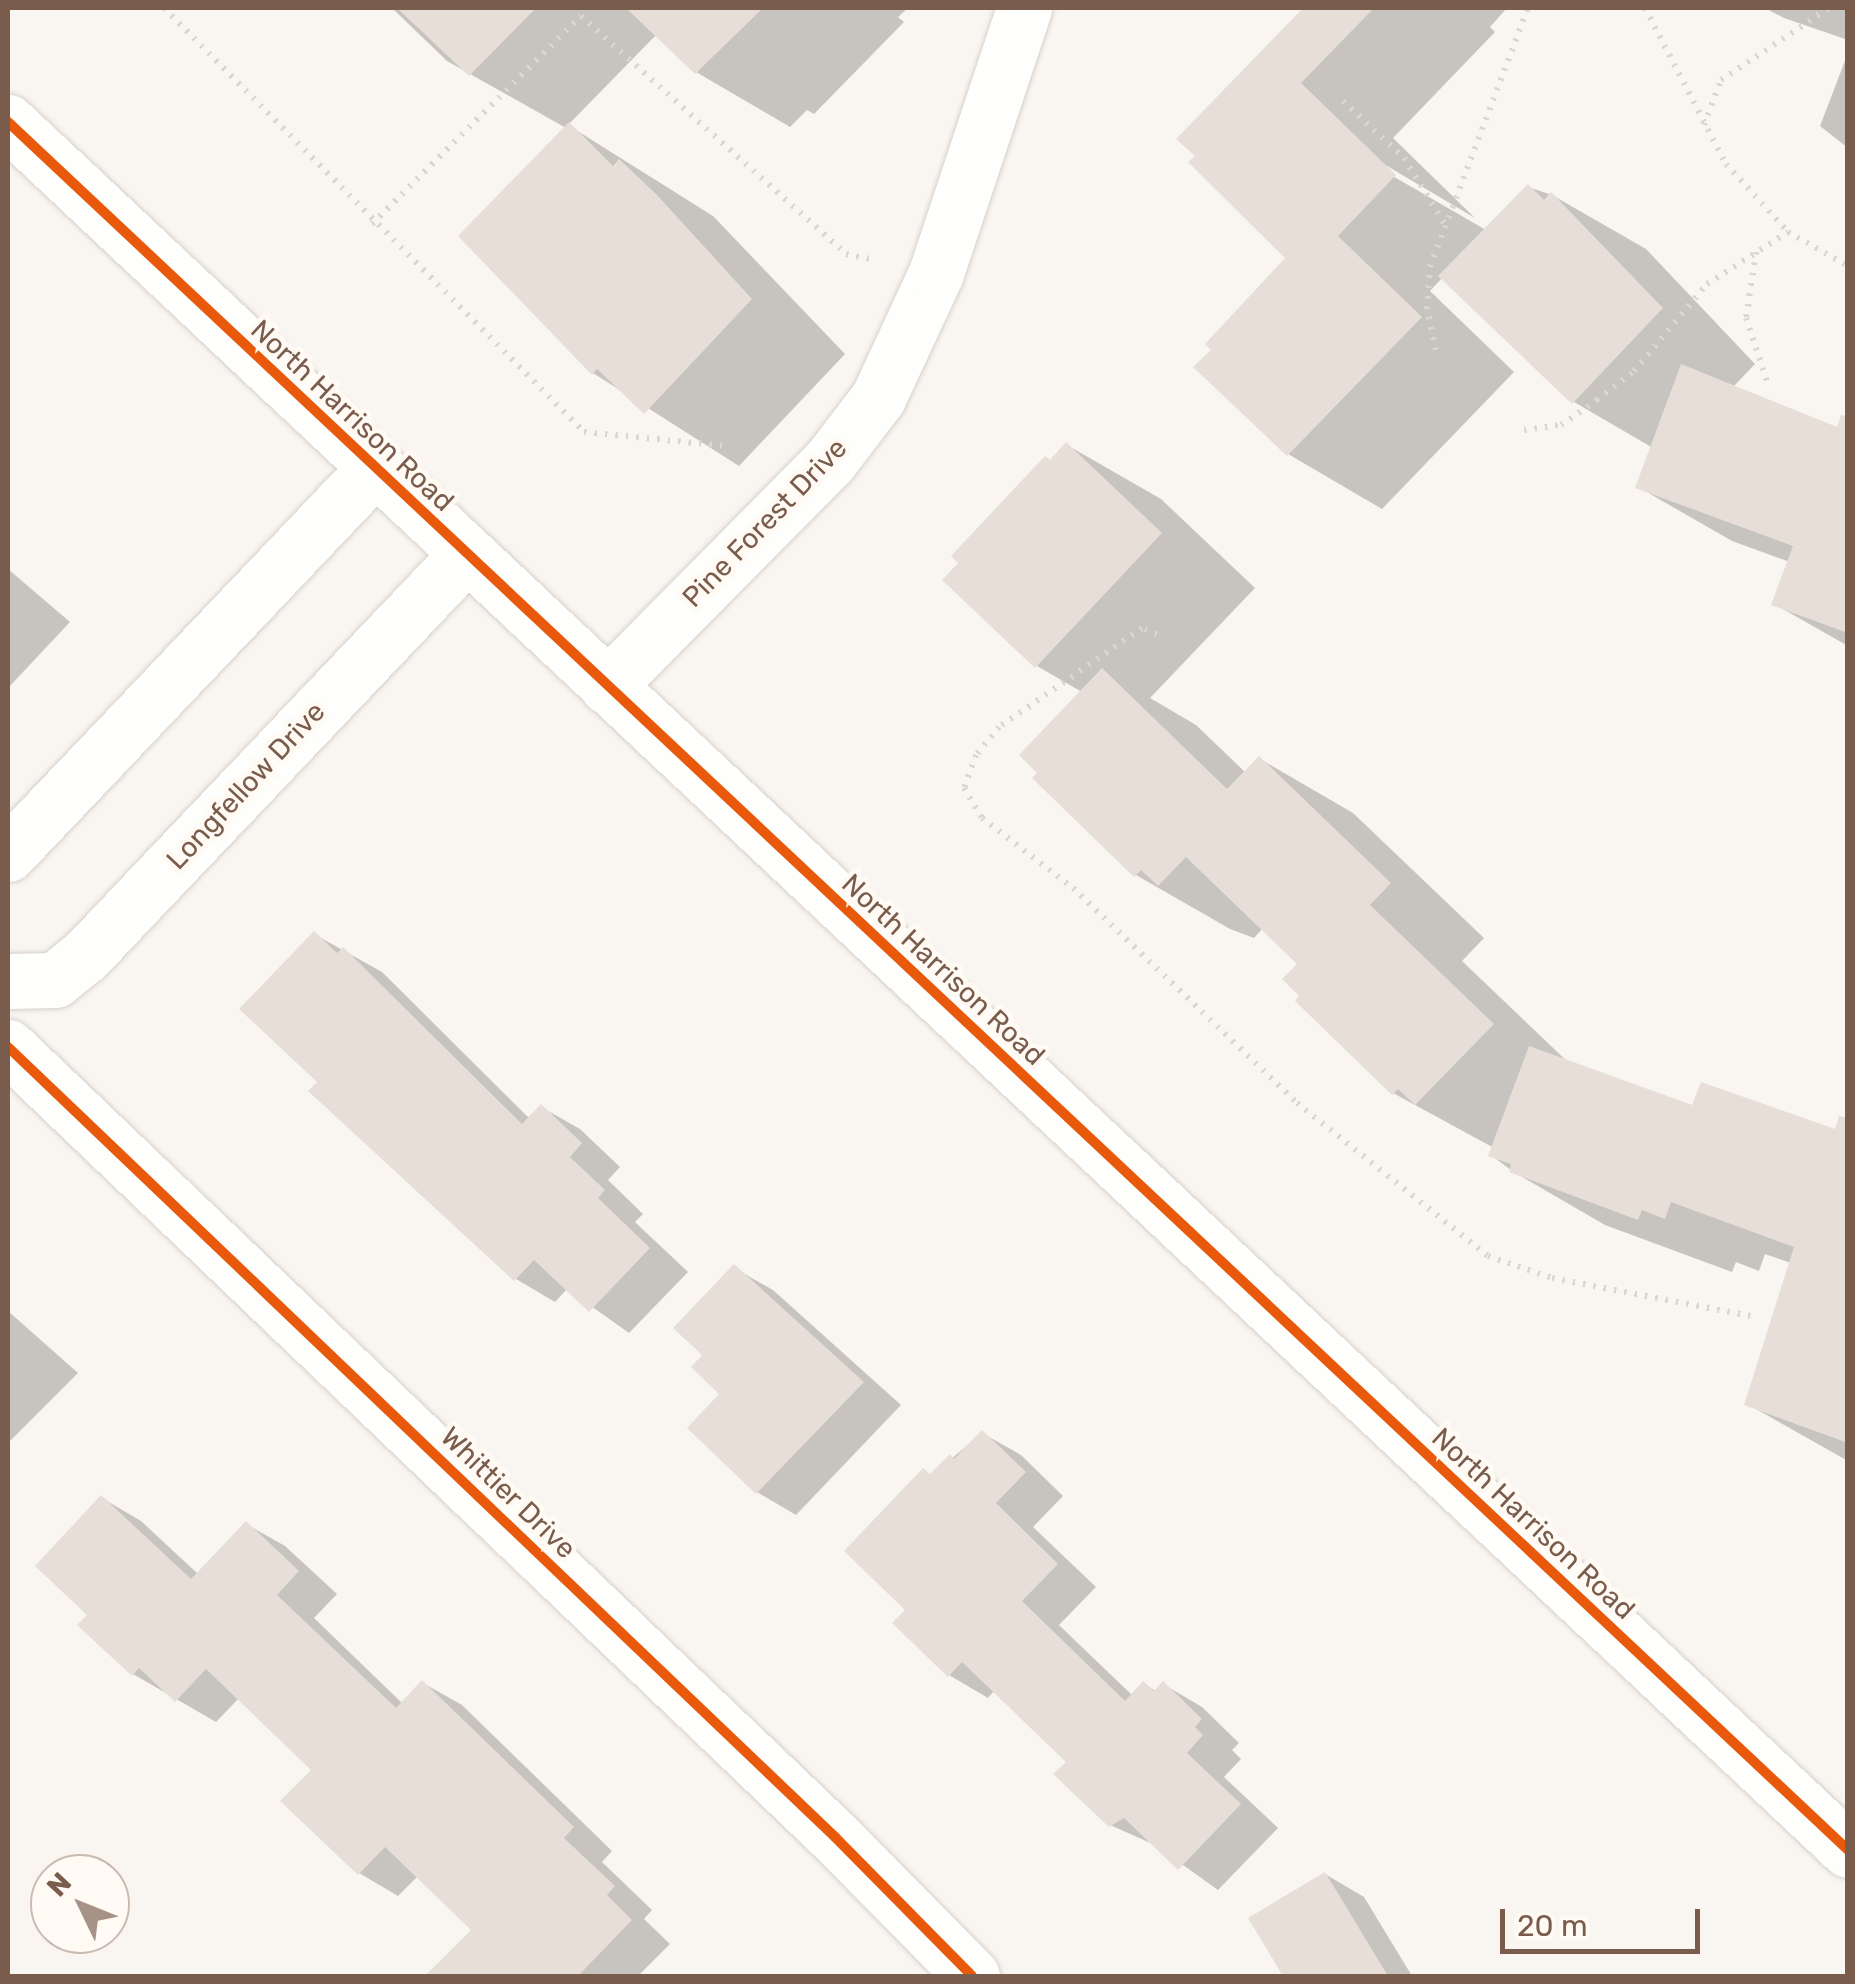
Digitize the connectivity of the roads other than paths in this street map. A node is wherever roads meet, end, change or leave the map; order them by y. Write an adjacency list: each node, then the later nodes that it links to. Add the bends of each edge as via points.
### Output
1 (1024, 8): 5 (street, Pine Forest Drive, via 936,273 878,398 829,462)
2 (8, 122): 3 (street, North Harrison Road)
3 (375, 468): 4 (street, North Harrison Road); 6 (street)
4 (466, 554): 5 (street, North Harrison Road); 7 (street, Longfellow Drive, via 85,956 55,980)
5 (607, 686): 9 (street, North Harrison Road)
6 (8, 854)
7 (8, 982)
8 (8, 1047): 10 (street, Whittier Drive, via 835,1837)
9 (1848, 1850)
10 (972, 1976)

